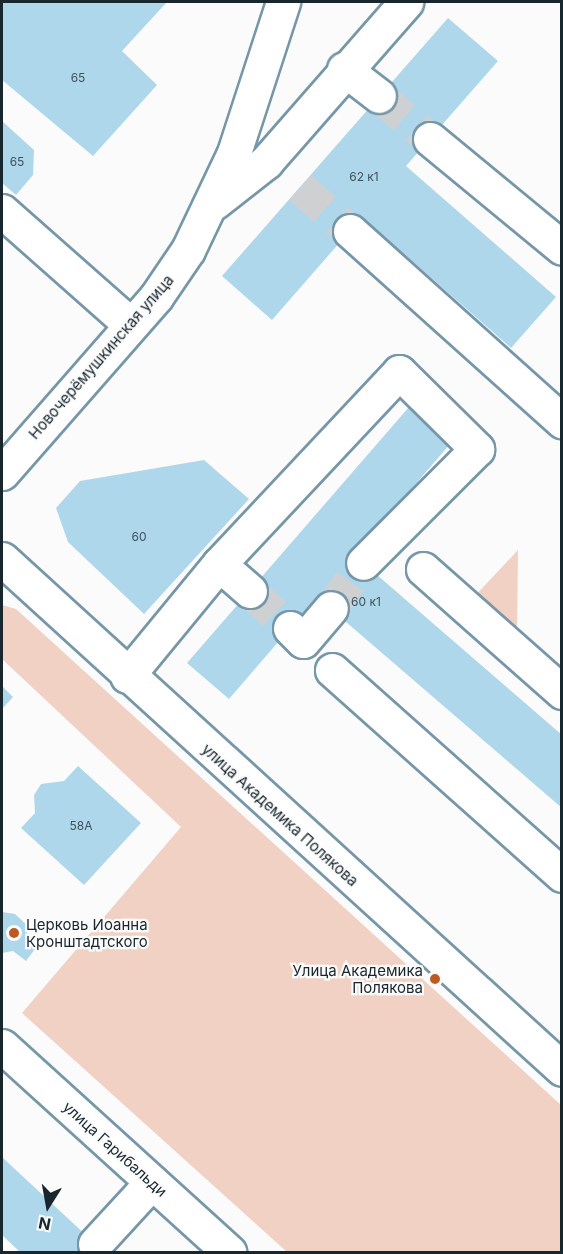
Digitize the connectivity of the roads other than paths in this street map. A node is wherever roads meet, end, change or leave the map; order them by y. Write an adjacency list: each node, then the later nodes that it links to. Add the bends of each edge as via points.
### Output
1 (284, 2): 6 (street, Новочерёмушкинская улица, via 234,153)
2 (406, 2): 3 (street)
3 (344, 69): 4 (street); 6 (street, via 266,162)
4 (379, 96)
5 (430, 139): 9 (street)
6 (208, 207): 10 (street, Новочерёмушкинская улица, via 174,272)
7 (2, 212): 10 (street)
8 (350, 231): 11 (street)
9 (561, 248)
10 (130, 325): 12 (street, Новочерёмушкинская улица)
11 (561, 421)
12 (2, 473)
13 (2, 559): 21 (street, улица Академика Полякова)
14 (363, 563): 15 (street, via 477,449 399,372)
15 (219, 564): 17 (street); 21 (street)
16 (423, 569): 22 (street)
17 (250, 591)
18 (331, 608): 19 (street, via 303,641)
19 (290, 628)
20 (332, 670): 23 (street)
21 (127, 676): 25 (street, улица Академика Полякова)
22 (561, 692)
23 (561, 875)
24 (2, 1046): 26 (street, улица Гарибальди)
25 (558, 1059)
26 (152, 1182): 27 (street); 28 (street, улица Гарибальди)
27 (96, 1244)
28 (229, 1252)

